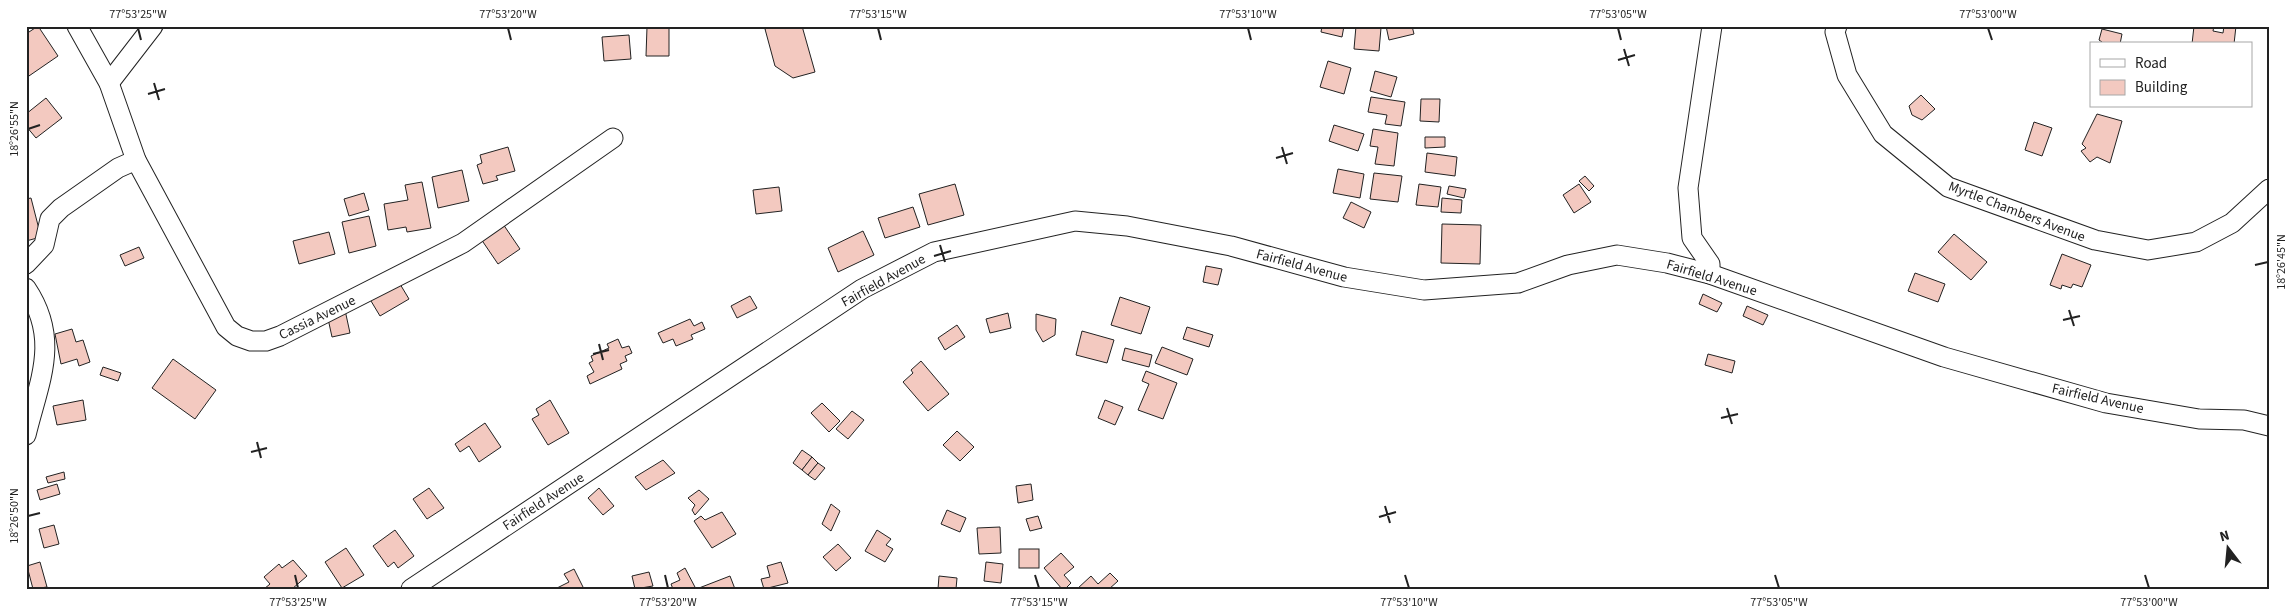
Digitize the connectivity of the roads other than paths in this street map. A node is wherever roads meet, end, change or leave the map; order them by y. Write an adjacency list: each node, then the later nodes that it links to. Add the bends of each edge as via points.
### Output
1 (77, 26): 5 (street, Cassia Avenue)
2 (153, 26): 5 (street)
3 (1712, 26): 10 (street, via 1688,188 1692,238 1710,264)
4 (1837, 26): 8 (street, Myrtle Chambers Avenue, via 1835,32 1847,75 1883,134 1948,187 2095,240 2148,250 2196,242 2232,223)
5 (109, 83): 7 (street, Cassia Avenue)
6 (613, 138): 7 (street, Cassia Avenue, via 463,243 266,341 244,339 226,327)
7 (136, 160): 9 (street, via 118,168 61,208 50,219 44,246)
8 (2269, 189)
9 (26, 264)
10 (1710, 274): 12 (street, Fairfield Avenue, via 1944,357 2106,403 2199,419 2244,420); 14 (street, Fairfield Avenue, via 1667,262 1617,256 1568,265 1518,283 1424,290 1344,277 1231,246 1127,226 1075,221 981,240 934,252 862,289)
11 (26, 288): 13 (street, via 45,330 46,352)
12 (2269, 426)
13 (26, 435)
14 (411, 589)

